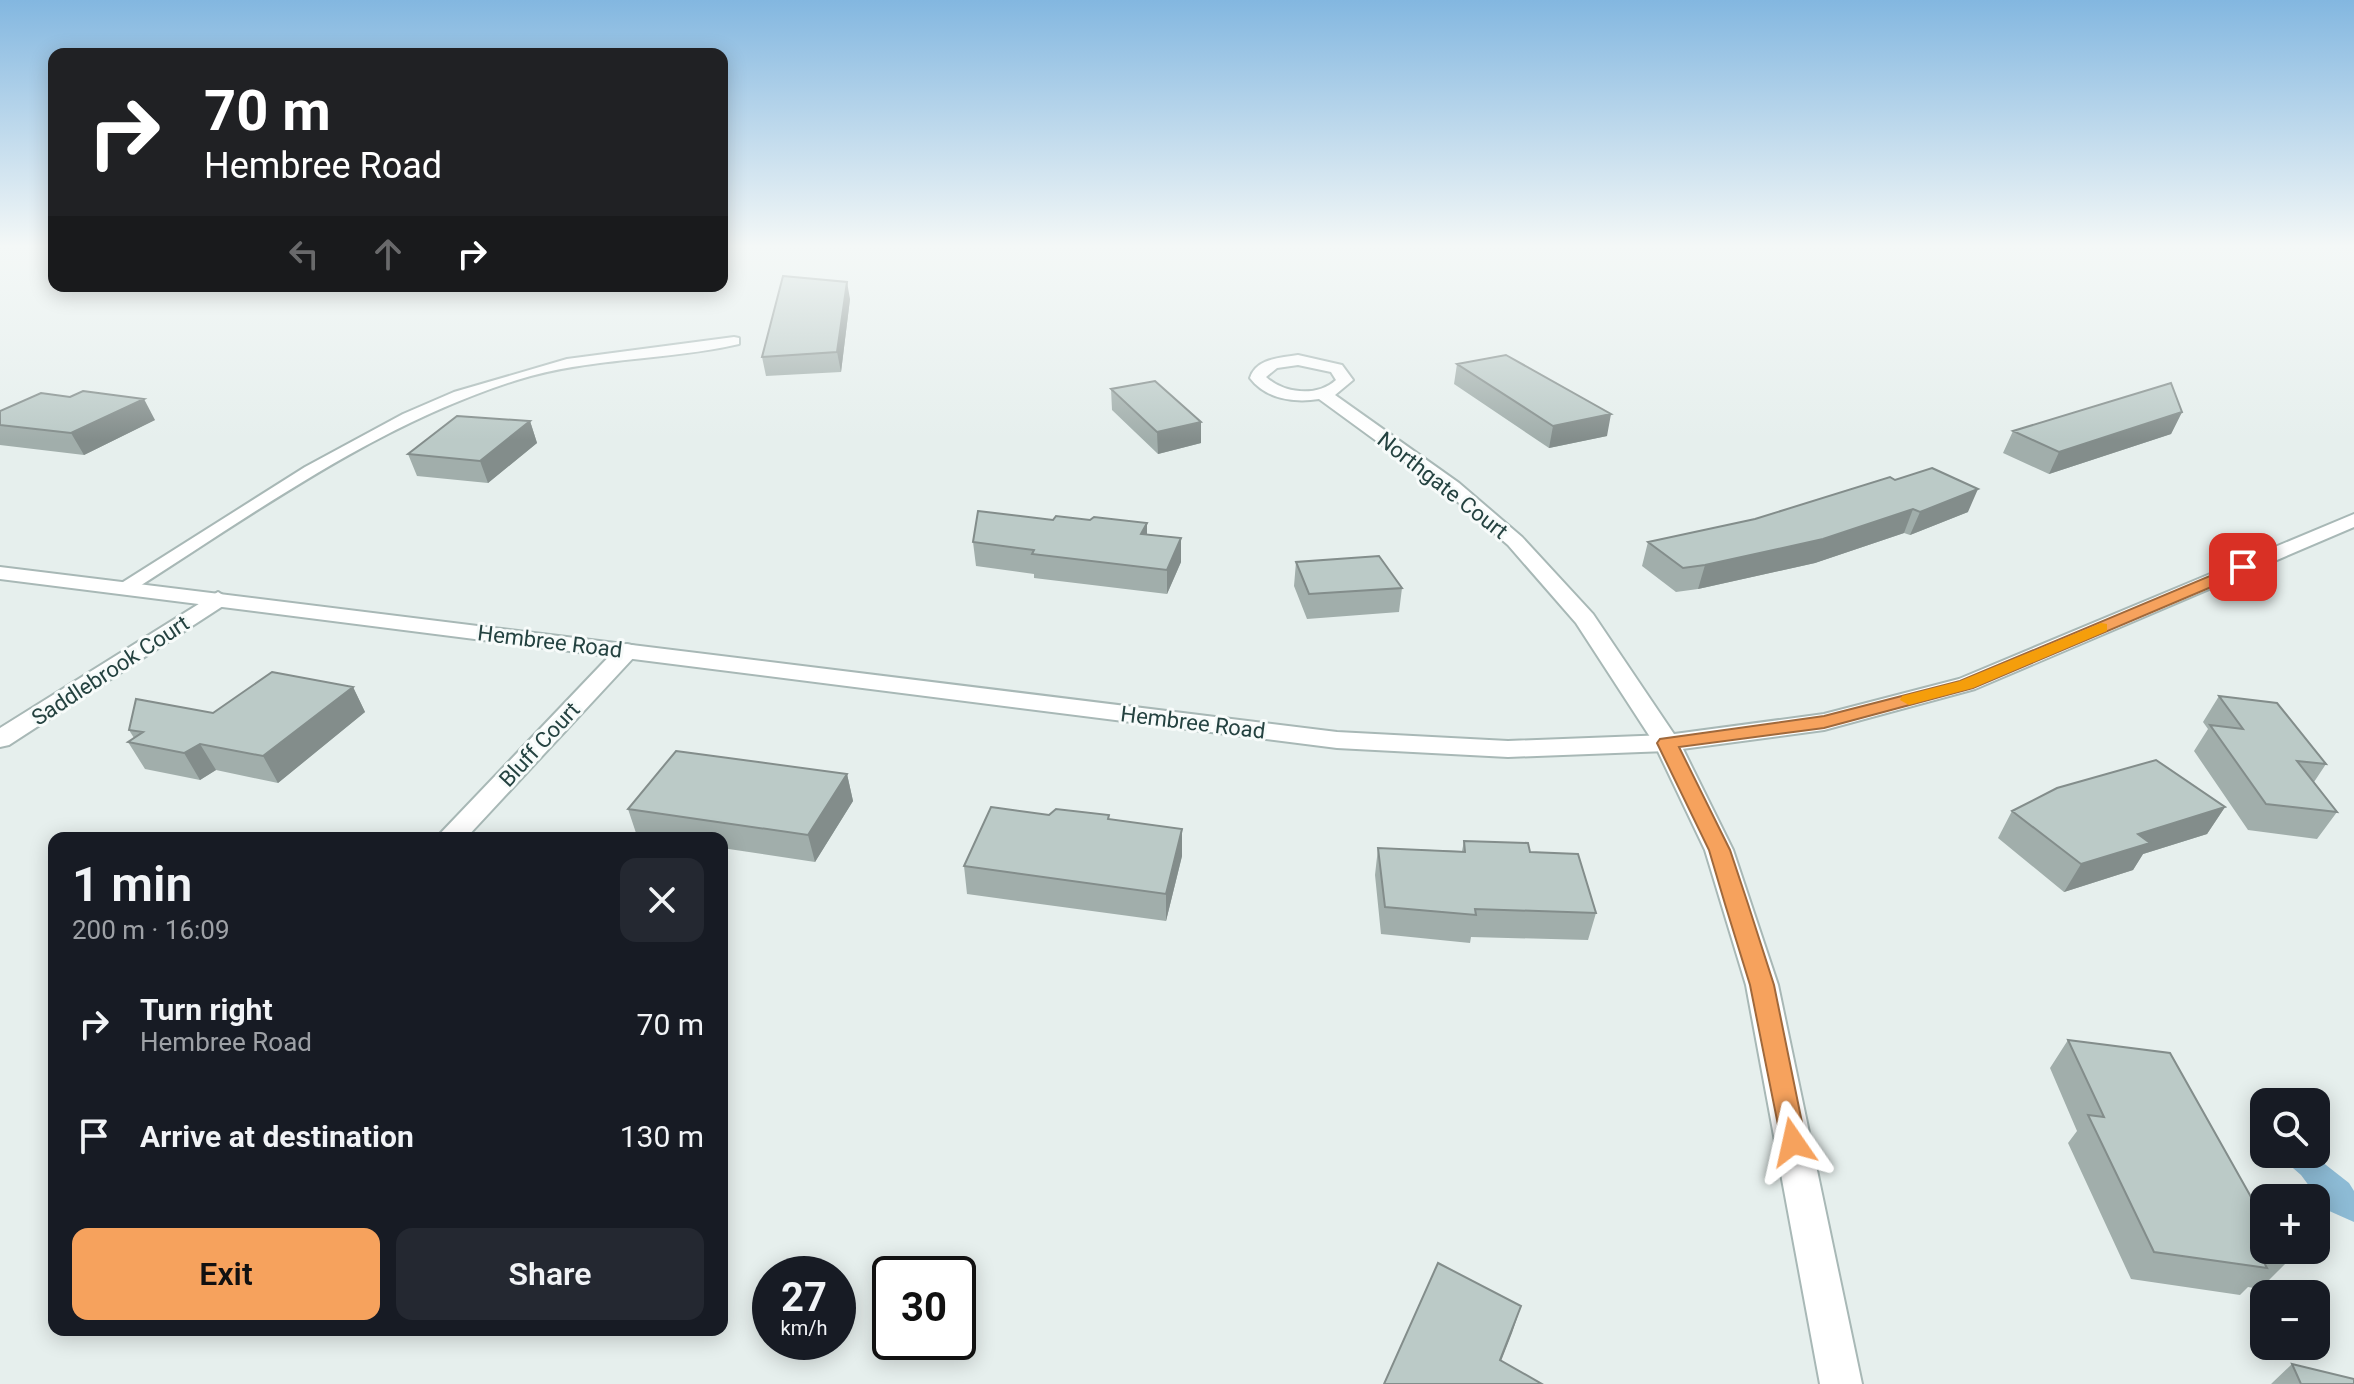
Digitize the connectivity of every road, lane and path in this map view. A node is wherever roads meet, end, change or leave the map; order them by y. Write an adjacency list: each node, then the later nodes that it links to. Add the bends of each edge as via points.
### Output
1 (734, 341): 5 (lane, via 554,366 467,394 368,437)
2 (1322, 394): 9 (street, Northgate Court, via 1452,487 1515,541 1585,619)
3 (2354, 520): 9 (street, Hembree Road, via 1967,684 1824,722)
4 (0, 573): 5 (street, Hembree Road)
5 (122, 589): 6 (street, Hembree Road)
6 (218, 599): 7 (street, Hembree Road); 8 (street, Saddlebrook Court)
7 (627, 651): 9 (street, Hembree Road, via 1337,740 1508,749); 10 (street, Bluff Court)
8 (0, 739)
9 (1667, 743): 11 (street, Northgate Court, via 1719,850 1762,985)
10 (456, 832)
11 (1841, 1384)

